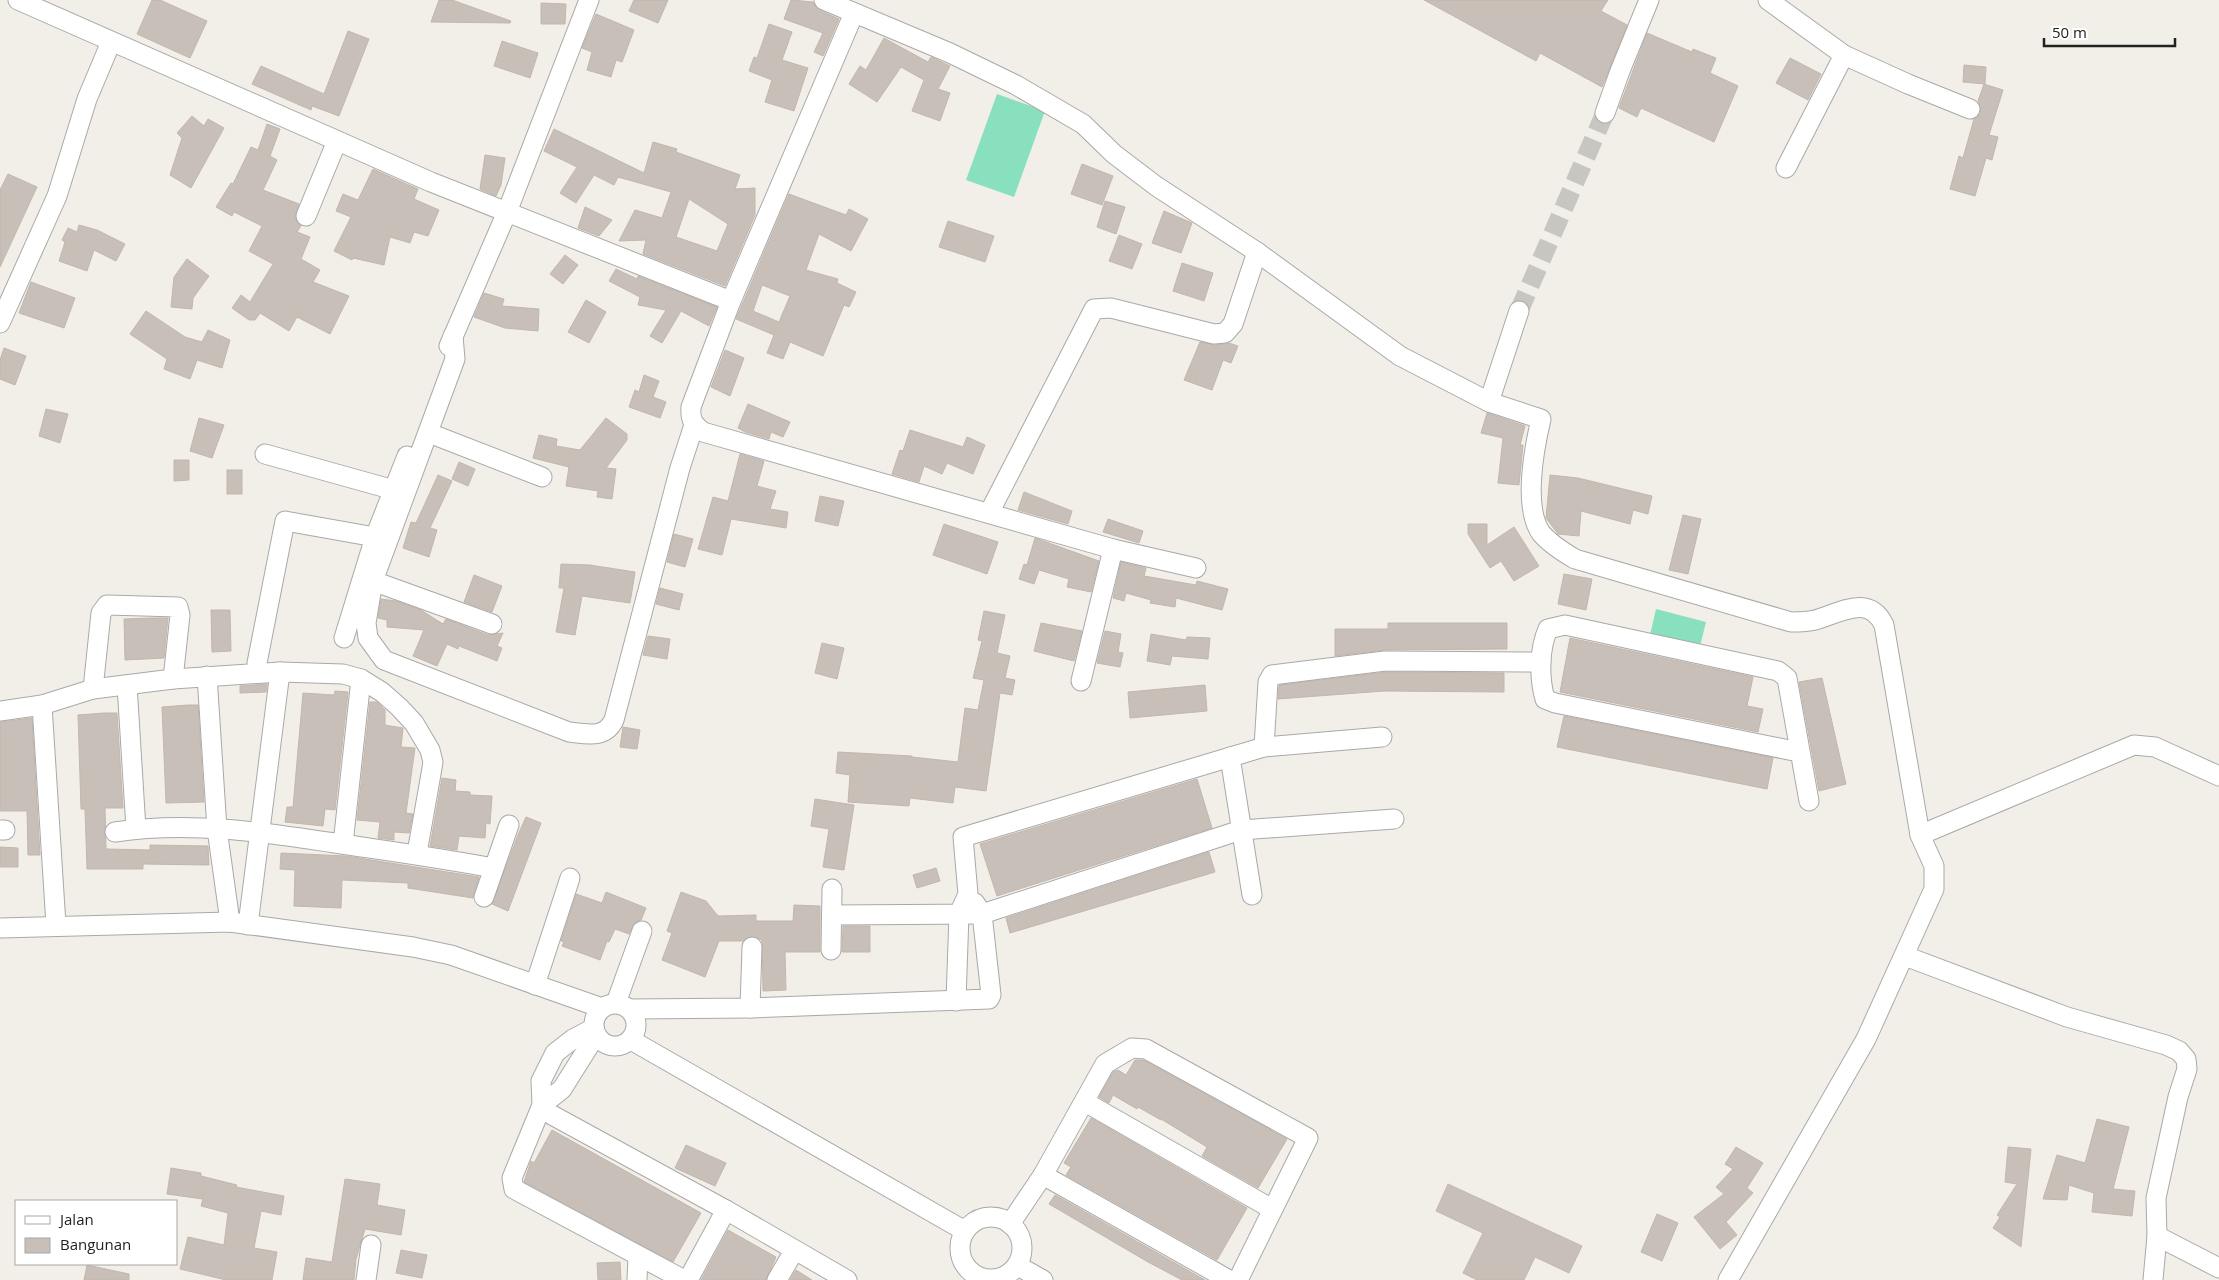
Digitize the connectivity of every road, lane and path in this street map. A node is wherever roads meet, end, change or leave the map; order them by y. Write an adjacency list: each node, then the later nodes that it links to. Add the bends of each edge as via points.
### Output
1 (18, 0): 7 (street)
2 (589, 0): 13 (street)
3 (824, 0): 6 (street)
4 (1649, 0): 10 (street)
5 (1768, 0): 8 (street)
6 (854, 13): 15 (street, via 950,53 1016,85 1074,119 1156,186); 16 (street)
7 (111, 42): 11 (street); 18 (street, via 87,99 57,196)
8 (1844, 55): 9 (street); 12 (street)
9 (1970, 108)
10 (1605, 114)
11 (337, 141): 13 (street); 14 (street)
12 (1786, 168)
13 (507, 212): 16 (street); 19 (street)
14 (306, 216)
15 (1258, 252): 20 (street, via 1400,356); 26 (street, via 1233,324 1225,333 1214,334 1111,308 1094,309)
16 (732, 301): 21 (street, via 691,407)
17 (1519, 311): 20 (street)
18 (0, 323)
19 (453, 336): 22 (street, via 455,358); 25 (street)
20 (1489, 402): 57 (street, via 1541,419 1533,469 1534,517 1550,543 1575,559 1791,622 1813,620 1863,607 1880,616)
21 (694, 425): 26 (street, via 703,432); 30 (street, via 614,720 602,734 569,732 384,660 368,638 366,623)
22 (429, 433): 24 (street); 30 (street)
23 (266, 454): 25 (street)
24 (542, 477)
25 (394, 490): 27 (street)
26 (989, 512): 28 (street)
27 (376, 537): 32 (street); 34 (street, via 285,521)
28 (1113, 549): 29 (street); 39 (street)
29 (1196, 568)
30 (373, 581): 31 (street)
31 (492, 624)
32 (344, 638)
33 (1541, 662): 45 (street, via 1385,661 1272,675 1268,682); 46 (street, via 1545,699 1555,703); 46 (street, via 1548,629 1565,625 1778,671 1787,678)
34 (257, 663)
35 (280, 672): 36 (street); 38 (street, via 343,674); 56 (street)
36 (208, 676): 37 (street); 53 (street)
37 (173, 679): 40 (street); 41 (street, via 180,615 178,607 107,605 101,613)
38 (361, 679): 58 (street); 59 (street, via 399,706 430,750 432,774)
39 (1081, 681)
40 (127, 685): 41 (street); 52 (street)
41 (93, 689): 42 (street)
42 (42, 705): 43 (street); 70 (street)
43 (0, 712)
44 (1382, 737): 45 (street)
45 (1264, 746): 47 (street)
46 (1799, 752): 49 (street)
47 (1230, 757): 54 (street); 63 (street, via 963,837)
48 (2219, 776): 57 (street, via 2155,747 2134,745)
49 (1809, 801)
50 (1394, 819): 54 (street)
51 (510, 825): 60 (street)
52 (136, 829): 53 (street); 55 (street)
53 (217, 829): 56 (street); 69 (street)
54 (1241, 830): 64 (street); 67 (street)
55 (116, 832)
56 (258, 832): 58 (street); 69 (street)
57 (1920, 835): 75 (street, via 1934,866 1936,881)
58 (343, 844): 59 (street)
59 (417, 853): 60 (street)
60 (493, 868): 65 (street)
61 (570, 878): 76 (street)
62 (832, 889): 68 (street)
63 (968, 894): 66 (street); 67 (street)
64 (1252, 895)
65 (484, 897)
66 (959, 914): 67 (street); 68 (street); 77 (street)
67 (982, 914): 77 (street, via 991,995 985,1000)
68 (832, 915): 74 (street)
69 (239, 923): 70 (street); 76 (street, via 414,947 459,958)
70 (56, 925): 71 (street)
71 (0, 928)
72 (642, 931): 78 (street)
73 (752, 947): 79 (street)
74 (831, 950)
75 (1905, 956): 89 (street, via 2068,1017 2179,1051 2186,1059 2187,1069 2160,1174 2156,1198); 105 (street, via 1866,1039)
76 (535, 985): 78 (street)
77 (956, 1001): 79 (street)
78 (616, 1007): 79 (street); 80 (street, via 597,1014); 81 (street, via 637,1022)
79 (750, 1008)
80 (595, 1032): 81 (street, via 607,1045 615,1046); 83 (street, via 573,1038 555,1053 541,1081)
81 (631, 1040): 88 (street)
82 (1085, 1102): 84 (street); 85 (street); 85 (street, via 1104,1064 1132,1048 1146,1049 1304,1134 1308,1142)
83 (541, 1107): 86 (street); 92 (street, via 512,1178 514,1189)
84 (1043, 1175): 87 (street); 103 (street)
85 (1272, 1209): 104 (street)
86 (726, 1210): 91 (street); 99 (street)
87 (1010, 1224): 88 (street, via 987,1218); 93 (street, via 1022,1240)
88 (965, 1231): 95 (street, via 961,1257)
89 (2157, 1236): 94 (street); 106 (street)
90 (371, 1245): 96 (street)
91 (794, 1251): 100 (street); 101 (street)
92 (638, 1256): 97 (street); 98 (street)
93 (1018, 1266): 95 (street, via 1004,1277); 102 (street)
94 (2219, 1268)
95 (977, 1278)
96 (366, 1280)
97 (637, 1280)
98 (684, 1280)
99 (688, 1280)
100 (777, 1280)
101 (847, 1280)
102 (1043, 1280)
103 (1229, 1280)
104 (1238, 1280)
105 (1728, 1280)
106 (2153, 1280)

